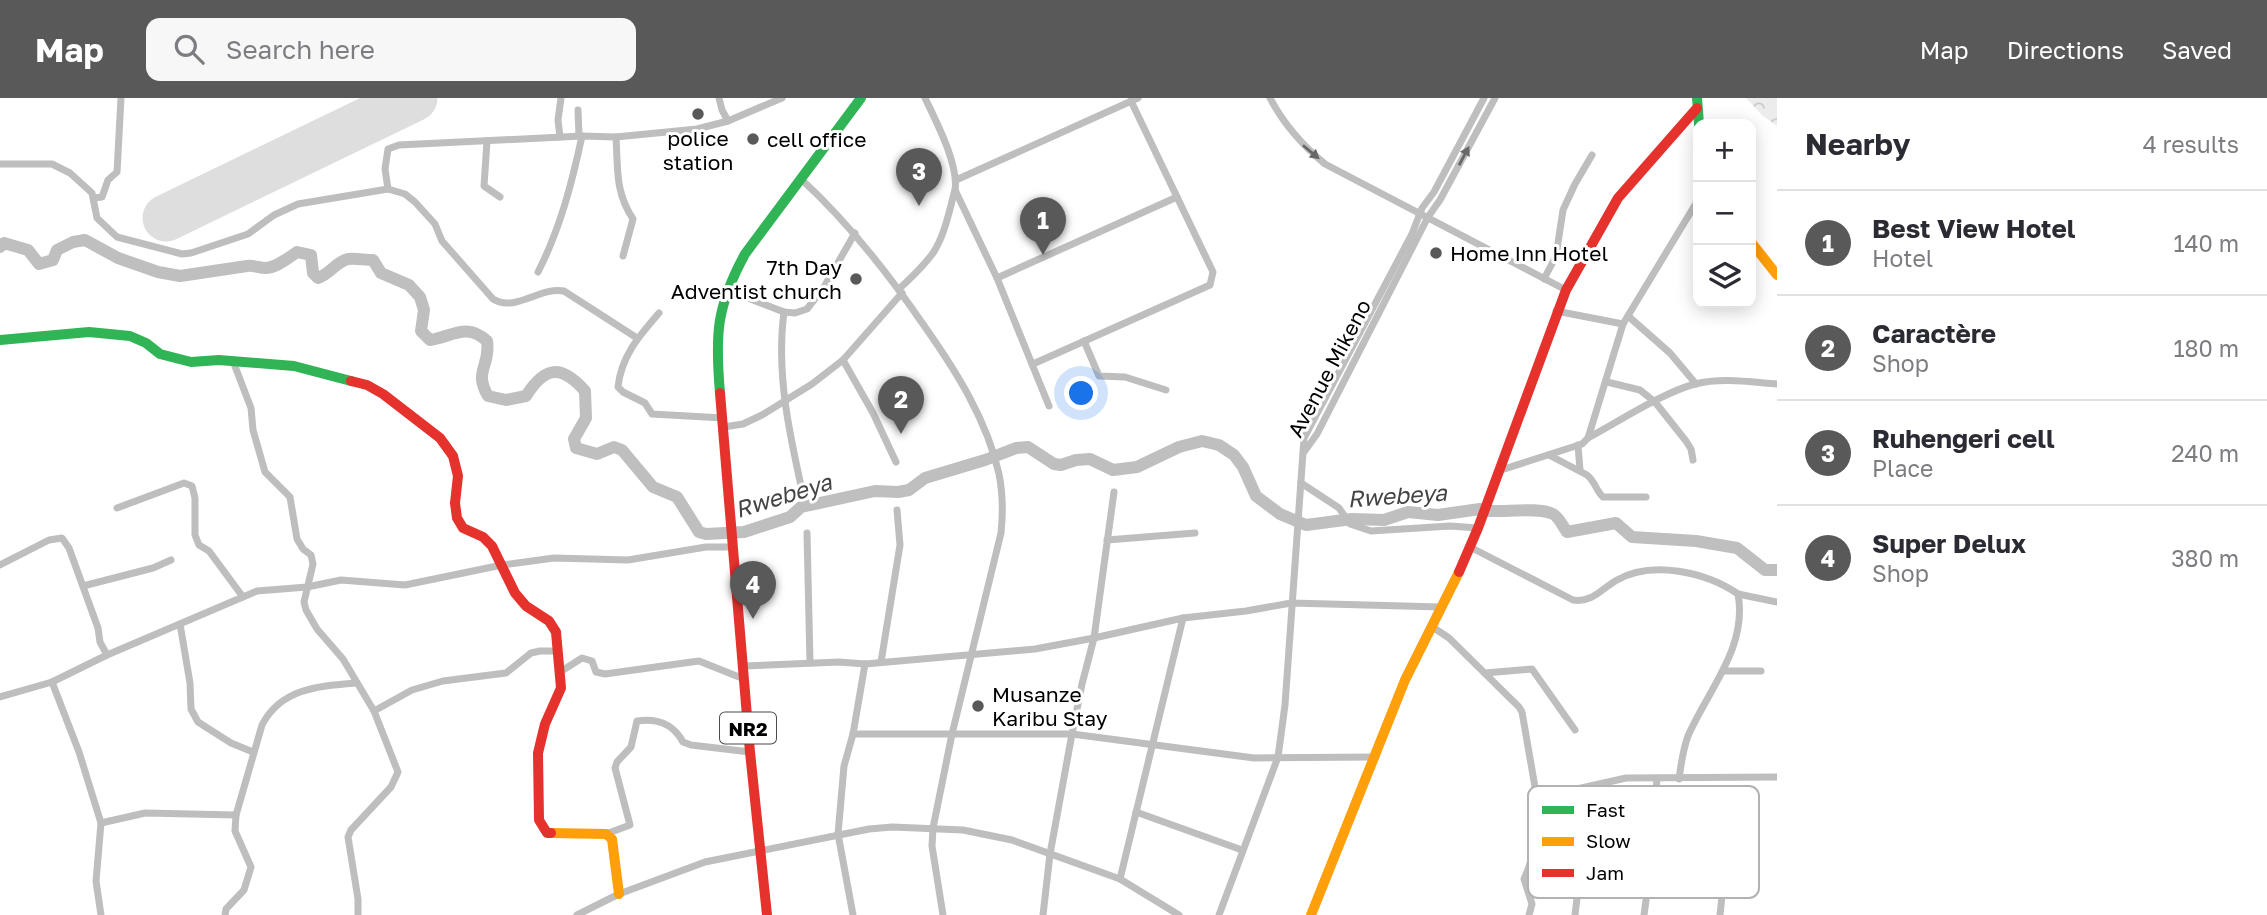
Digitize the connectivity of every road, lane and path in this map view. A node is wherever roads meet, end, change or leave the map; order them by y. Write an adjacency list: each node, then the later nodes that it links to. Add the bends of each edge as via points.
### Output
1 (121, 98): 26 (street, via 117,172 108,180 102,197)
2 (561, 98): 15 (street)
3 (719, 98): 13 (street)
4 (782, 98): 13 (street)
5 (861, 98): 20 (main road, NR2)
6 (925, 98): 21 (street)
7 (1270, 98): 28 (street, one-way to 28, via 1302,145 1325,164)
8 (1484, 98): 28 (street, Avenue Mikeno)
9 (1494, 98): 29 (street, Avenue Mikeno, one-way to 9)
10 (1134, 100): 21 (street); 25 (street)
11 (1697, 103): 38 (main road, via 1618,198)
12 (578, 110): 14 (street)
13 (728, 121): 16 (street)
14 (580, 136): 15 (street); 16 (street); 33 (street, via 570,192)
15 (560, 137): 17 (street)
16 (617, 137): 32 (street, via 622,203 633,219)
17 (487, 141): 22 (street, via 388,149); 24 (street, via 484,186)
18 (1592, 155): 36 (street, via 1563,210 1556,256)
19 (0, 164): 26 (street, via 52,164 70,173)
20 (801, 179): 30 (street); 37 (main road, NR2, via 745,254)
21 (956, 180): 23 (street)
22 (388, 189): 26 (street, via 298,204 248,234 182,254 117,237 94,213); 45 (street, via 415,202 442,241 498,302 564,291)
23 (955, 190): 35 (street); 39 (street, via 933,252)
24 (500, 197)
25 (1177, 197): 35 (street); 47 (street, via 1213,272 1210,285)
26 (94, 198)
27 (1693, 208): 43 (street)
28 (1420, 213): 29 (street); 61 (street, Avenue Mikeno, via 1304,438)
29 (1428, 217): 36 (street); 61 (street, Avenue Mikeno)
30 (855, 233): 39 (street); 41 (street, via 811,304 795,313)
31 (1753, 245): 34 (main road)
32 (623, 256)
33 (538, 272)
34 (1777, 275)
35 (997, 278): 50 (street)
36 (1544, 279): 38 (street)
37 (727, 290): 41 (street); 58 (main road, NR2, via 717,333)
38 (1566, 290): 40 (main road)
39 (900, 291): 48 (street); 95 (street, via 955,370 990,443 999,476 1001,533)
40 (1556, 311): 44 (street); 66 (main road)
41 (784, 312): 55 (street)
42 (659, 313): 45 (street)
43 (1628, 316): 44 (street); 52 (street, via 1670,353)
44 (1623, 324): 51 (street)
45 (637, 338): 58 (street, via 619,376 618,387 623,392 645,403 652,414)
46 (0, 340): 49 (main road, via 89,332 130,336 160,354 191,362)
47 (1084, 341): 50 (street); 54 (street, via 1100,376 1119,376)
48 (843, 359): 55 (street); 64 (street)
49 (233, 360): 81 (main road, via 294,366 367,384 383,394 440,438 453,456 458,476 457,518 463,528 483,537); 83 (street, via 251,408 265,472 290,497 297,539 311,555)
50 (1033, 364): 57 (street)
51 (1607, 382): 56 (street, via 1640,390); 59 (street)
52 (1696, 384): 53 (street); 56 (street)
53 (1777, 384)
54 (1166, 390)
55 (785, 400): 58 (street, via 743,424); 68 (street)
56 (1655, 402): 59 (street); 63 (street, via 1686,441)
57 (1049, 406)
58 (723, 422): 77 (main road, NR2)
59 (1588, 438): 60 (street)
60 (1577, 445): 62 (street); 65 (street)
61 (1304, 453): 67 (street)
62 (1549, 455): 65 (street); 66 (street)
63 (1693, 460)
64 (896, 462)
65 (1580, 470): 70 (street, via 1603,497)
66 (1499, 471): 73 (main road)
67 (1301, 483): 73 (street, via 1341,511 1350,524 1371,531); 87 (street)
68 (802, 490)
69 (1114, 492): 76 (street)
70 (1646, 497)
71 (117, 508): 85 (street, via 184,483 192,486 199,545 209,551)
72 (897, 510): 96 (street, via 900,545)
73 (1478, 528): 78 (main road)
74 (807, 533): 97 (street)
75 (1195, 533): 76 (street)
76 (1107, 540): 92 (street)
77 (734, 544): 81 (street, via 628,560 554,558); 99 (main road, NR2)
78 (1470, 547): 84 (street, via 1583,602 1619,579 1658,569 1698,574); 88 (main road)
79 (171, 560): 82 (street)
80 (0, 565): 82 (street, via 62,538)
81 (502, 565): 83 (street, via 405,584 341,580); 93 (main road, via 515,593 549,621 556,632)
82 (83, 586): 94 (street)
83 (307, 587): 85 (street); 106 (street, via 306,610)
84 (1738, 594): 86 (street); 100 (street, via 1736,636)
85 (243, 597): 90 (street)
86 (1777, 602)
87 (1291, 603): 88 (street); 89 (street); 116 (street)
88 (1441, 607): 91 (main road)
89 (1183, 618): 92 (street); 113 (street)
90 (180, 624): 94 (street); 114 (street, via 191,709 198,722)
91 (1431, 626): 103 (street); 117 (main road)
92 (1094, 638): 95 (street); 112 (street)
93 (558, 651): 102 (main road); 108 (street, via 531,653 506,673 412,690)
94 (107, 655): 105 (street)
95 (972, 655): 96 (street); 110 (street)
96 (881, 662): 98 (street)
97 (810, 663): 98 (street); 99 (street)
98 (864, 664): 111 (street)
99 (743, 667): 104 (main road, NR2)
100 (1723, 671): 101 (street); 120 (street, via 1687,740)
101 (1761, 671)
102 (560, 672): 104 (street, via 582,658 592,661 596,672 606,674 699,661); 128 (main road, via 561,688 538,753 538,820 547,833)
103 (1485, 673): 109 (street, via 1532,669); 121 (street, via 1522,712)
104 (744, 679): 115 (main road, NR2)
105 (52, 682): 107 (street); 126 (street)
106 (356, 683): 108 (street); 114 (street, via 317,686 289,696 269,711)
107 (0, 697)
108 (374, 711): 140 (street, via 398,772 391,787 348,837)
109 (1575, 730)
110 (952, 733): 111 (street); 112 (street); 127 (street)
111 (853, 734): 129 (street, via 844,766)
112 (1072, 734): 113 (street); 132 (street)
113 (1153, 744): 116 (street, via 1242,757); 124 (street)
114 (253, 752): 125 (street)
115 (750, 752): 128 (street, via 683,743 671,727 649,719 637,721 631,747 615,768 630,825); 131 (main road, NR2)
116 (1278, 757): 117 (street); 130 (street)
117 (1376, 757): 148 (main road)
118 (1777, 777): 120 (street)
119 (1657, 778): 120 (street); 122 (street, via 1626,778); 123 (street)
120 (1679, 779)
121 (1535, 786)
122 (1592, 786)
123 (1656, 786)
124 (1136, 812): 130 (street); 134 (street)
125 (236, 815): 126 (street, via 145,813); 139 (street, via 235,831 251,867 244,890)
126 (101, 823): 138 (street, via 96,881)
127 (933, 828): 129 (street); 132 (street, via 1012,840); 144 (street)
128 (606, 834): 136 (main road, via 612,839)
129 (838, 834): 131 (street); 143 (street)
130 (1242, 850): 147 (street)
131 (759, 852): 136 (street, via 705,862); 142 (main road, NR2)
132 (1051, 853): 134 (street); 145 (street)
133 (1528, 870): 135 (street, via 1524,879)
134 (1120, 879): 146 (street)
135 (1528, 892)
136 (619, 894): 141 (street)
137 (1530, 898): 149 (street)
138 (101, 915)
139 (225, 915)
140 (358, 915)
141 (578, 915)
142 (767, 915)
143 (853, 915)
144 (943, 915)
145 (1043, 915)
146 (1179, 915)
147 (1219, 915)
148 (1311, 915)
149 (1529, 915)

